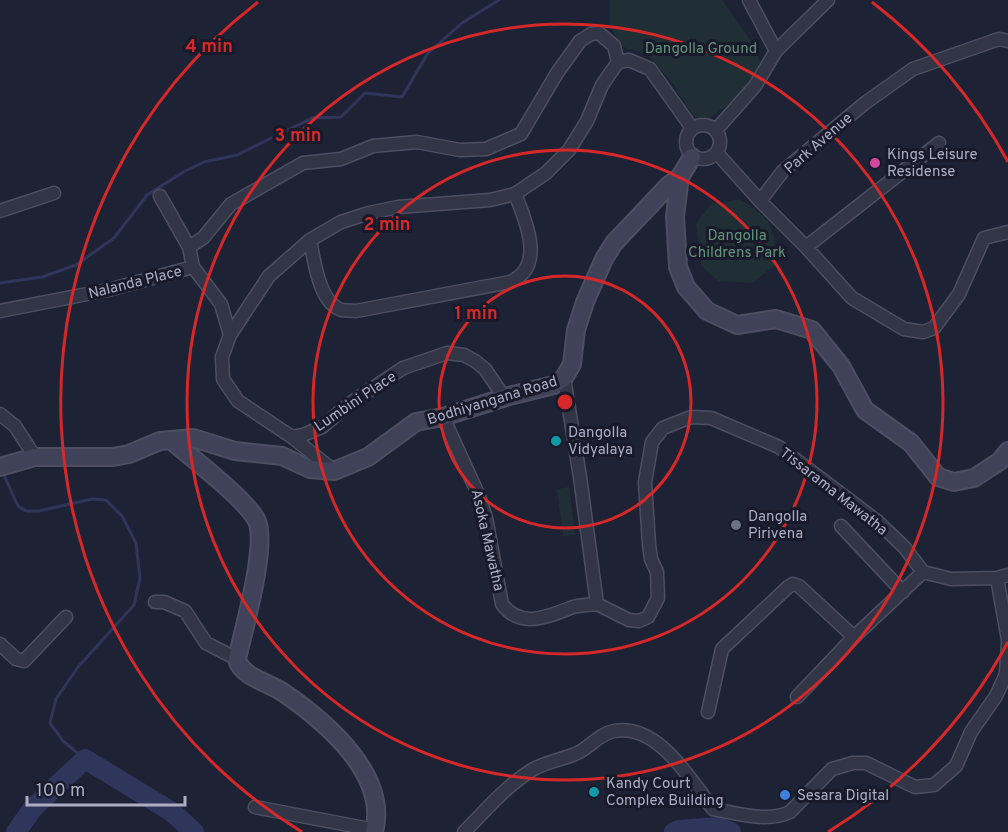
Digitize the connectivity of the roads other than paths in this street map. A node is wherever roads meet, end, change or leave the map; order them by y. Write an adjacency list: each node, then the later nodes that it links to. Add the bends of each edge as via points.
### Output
1 (828, 0): 4 (street)
2 (751, 1): 4 (street)
3 (1008, 41): 15 (street, Park Avenue, via 999,39 913,69 783,171)
4 (776, 51): 7 (street, via 755,86)
5 (618, 62): 6 (street, via 629,60 650,69); 13 (street, via 569,150 546,173); 19 (street, via 614,46 600,33 591,34 580,41 557,73 521,134 486,149 460,150 417,142 373,146 341,159 303,163 231,204 202,238)
6 (692, 128): 7 (street, via 707,125); 10 (street, via 685,142)
7 (716, 130): 9 (street, via 721,141)
8 (939, 143): 20 (street)
9 (717, 153): 10 (street, via 703,160); 15 (street)
10 (692, 157): 11 (street, Bodhiyangana Road)
11 (680, 177): 24 (street, Bodhiyangana Road, via 614,243 604,259 585,302 576,330 572,364); 30 (street, via 675,216 678,267 686,287 707,311 737,326 776,319 812,330 840,366 865,410 911,443 938,477 954,482 974,478)
12 (54, 193): 16 (street)
13 (515, 194): 18 (street, via 369,213 341,222); 18 (street, via 532,249 527,268 521,277 510,282 356,311 340,310 329,302 320,283)
14 (160, 196): 19 (street)
15 (759, 201): 20 (street)
16 (0, 211)
17 (1008, 232): 20 (street, via 984,238 959,294 934,328 923,332 904,329 852,298)
18 (310, 240): 23 (street, via 269,276)
19 (189, 247): 21 (street)
20 (806, 247)
21 (193, 267): 22 (street, Nalanda Place, via 108,290); 23 (street, Nalanda Place, via 221,304)
22 (0, 311)
23 (230, 335): 28 (street, via 222,357 223,379 238,400)
24 (564, 378): 25 (street, Bodhiyangana Road, via 554,385); 39 (street)
25 (504, 397): 27 (street, Bodhiyangana Road); 28 (street, Lumbini Place, via 480,365 464,355 447,353 403,368 349,404 322,428)
26 (0, 414): 31 (street, via 15,426)
27 (443, 417): 33 (street, Bodhiyangana Road, via 416,422 368,457); 39 (street, Asoka Mawatha, via 477,490 502,604 508,612 525,620)
28 (292, 436): 33 (street)
29 (172, 441): 31 (street, Bodhiyangana Road, via 160,441 114,458); 33 (street, Bodhiyangana Road, via 192,438 235,451 282,456 310,470); 44 (street, via 238,499 256,519 260,531 260,552)
30 (1008, 451)
31 (35, 457): 32 (street, Bodhiyangana Road)
32 (0, 467)
33 (334, 471)
34 (841, 526): 37 (street)
35 (923, 572): 36 (street, via 951,579); 37 (street); 39 (street, Tissarama Mawatha, via 877,521 779,447 711,418 691,417 663,428 652,442 645,482 658,598 648,617 639,621)
36 (1002, 576): 42 (street)
37 (903, 592): 41 (street)
38 (156, 602): 44 (street, via 185,611 206,643)
39 (597, 604)
40 (66, 617): 43 (street, via 24,661)
41 (854, 637): 45 (street); 46 (street, via 799,586 788,586 722,649)
42 (1008, 641): 49 (street, via 1006,674 996,696 971,732 956,766 934,785 915,787 866,763 854,763 832,769 790,812 782,816 754,816 713,809 664,746 635,731 614,731 578,753 533,770 510,786)
43 (0, 644)
44 (237, 659): 48 (street, via 246,672 283,692 337,735 363,770 374,796)
45 (797, 697)
46 (708, 712)
47 (255, 807): 48 (street)
48 (374, 831)
49 (465, 832)

